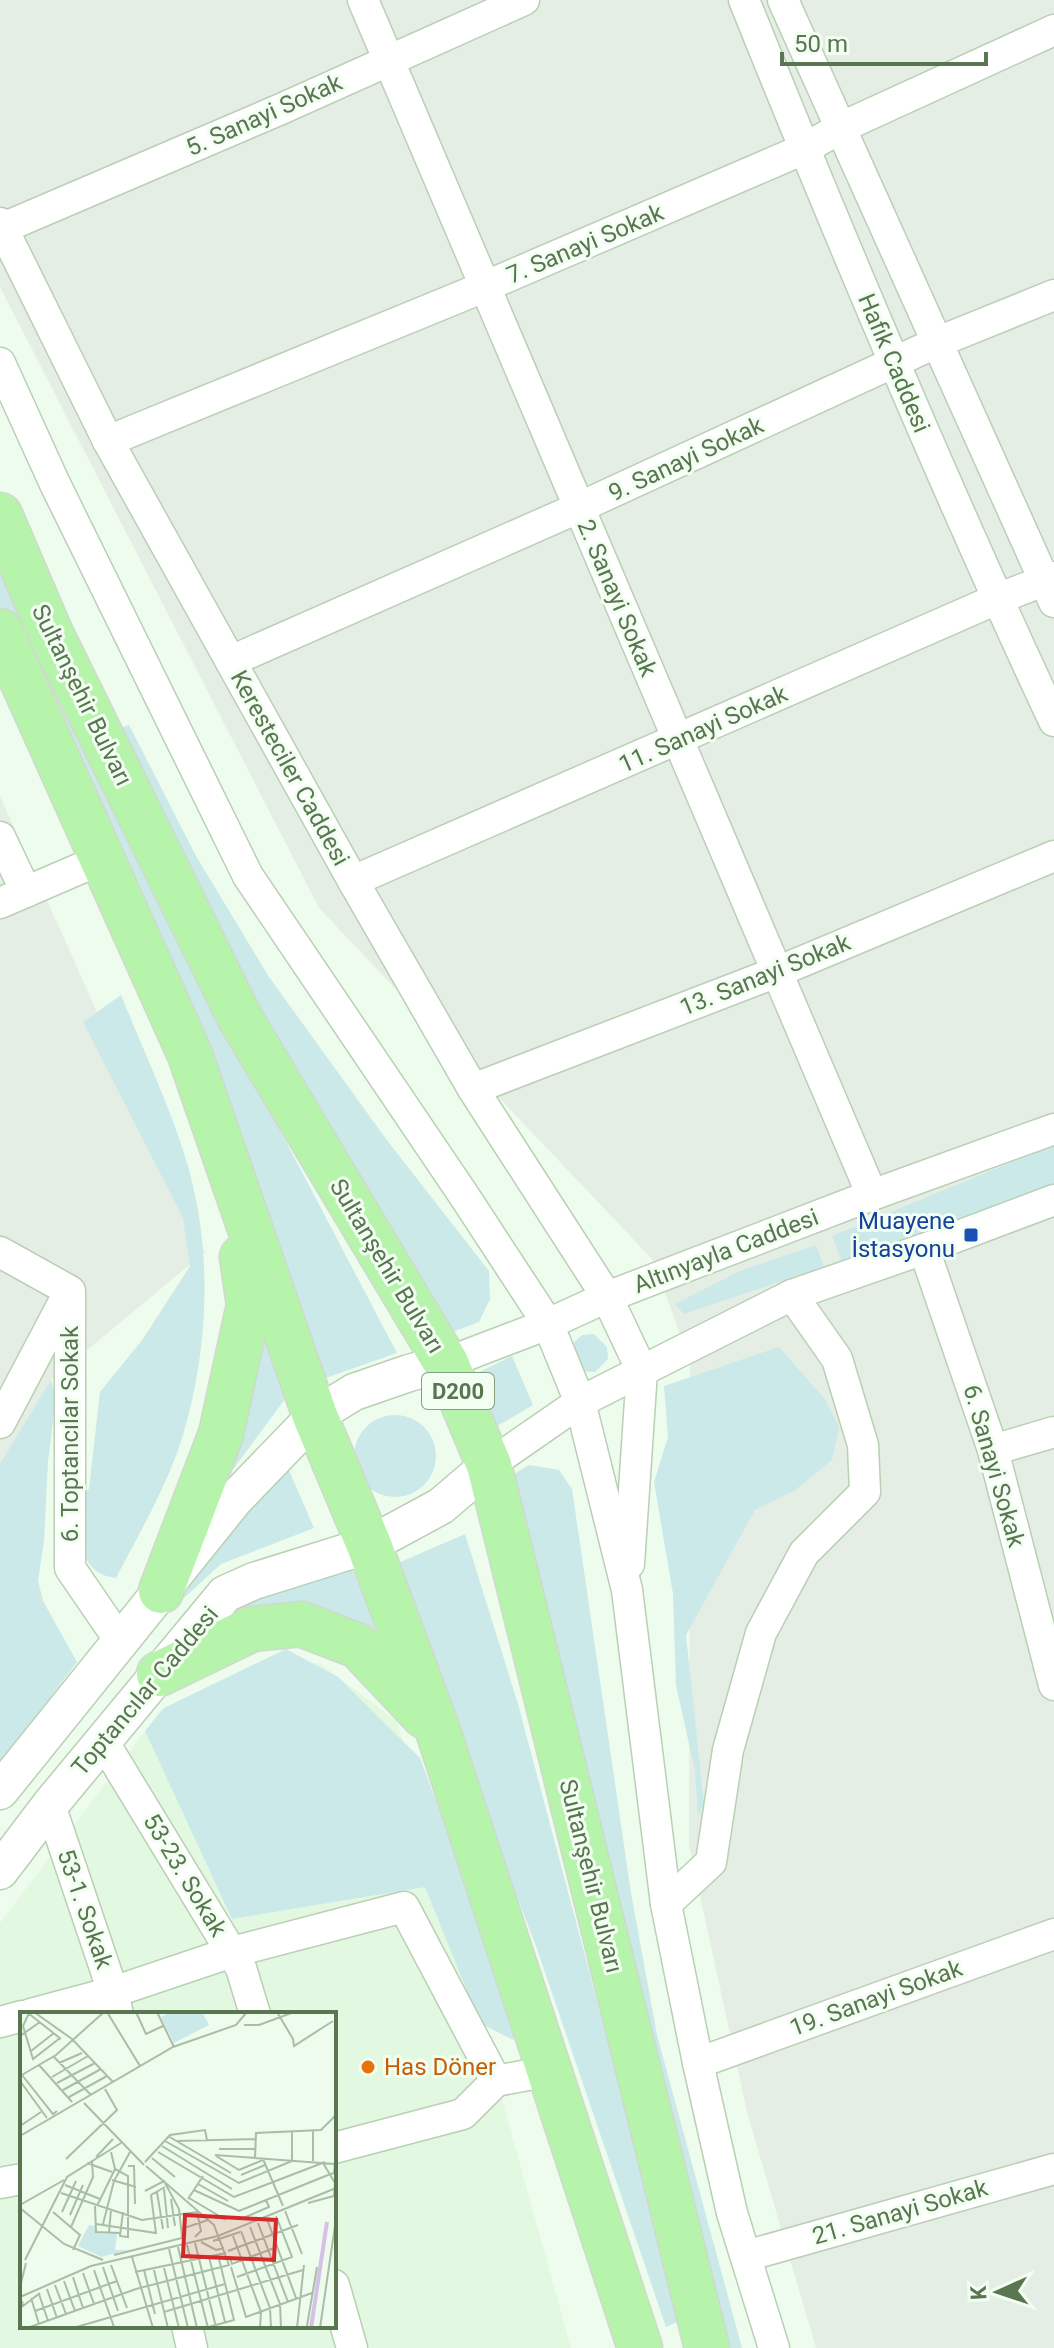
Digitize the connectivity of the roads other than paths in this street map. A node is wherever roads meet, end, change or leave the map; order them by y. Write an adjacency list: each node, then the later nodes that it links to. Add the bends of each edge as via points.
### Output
1 (363, 0): 6 (street, 2. Sanayi Sokak)
2 (524, 0): 6 (street, 5. Sanayi Sokak)
3 (744, 0): 8 (street, Hafik Caddesi)
4 (783, 0): 7 (street, Hafik Caddesi)
5 (1054, 30): 7 (street, 7. Sanayi Sokak)
6 (387, 61): 9 (street, 5. Sanayi Sokak); 10 (street, 2. Sanayi Sokak)
7 (842, 127): 8 (street, 7. Sanayi Sokak); 12 (street, Hafik Caddesi)
8 (804, 149): 10 (street, 7. Sanayi Sokak); 14 (street, Hafik Caddesi)
9 (1, 226): 15 (street, Keresteciler Caddesi)
10 (484, 287): 15 (street, 7. Sanayi Sokak); 16 (street, 2. Sanayi Sokak)
11 (1054, 295): 12 (street, 9. Sanayi Sokak)
12 (938, 342): 14 (street, 9. Sanayi Sokak); 18 (street, Hafik Caddesi)
13 (0, 363): 40 (street, via 248,876)
14 (894, 364): 16 (street, 9. Sanayi Sokak); 19 (street, Hafik Caddesi)
15 (108, 441): 21 (street, Keresteciler Caddesi)
16 (578, 508): 21 (street, 9. Sanayi Sokak); 23 (street, 2. Sanayi Sokak)
17 (0, 515): 41 (highway, Sultanşehir Bulvarı / D200, via 51,634 240,1018)
18 (1051, 587): 19 (street, 11. Sanayi Sokak)
19 (997, 599): 22 (street, Hafik Caddesi); 23 (street, 11. Sanayi Sokak)
20 (0, 631): 26 (highway, Sultanşehir Bulvarı)
21 (231, 661): 27 (street, Keresteciler Caddesi)
22 (1054, 721)
23 (678, 740): 27 (street, 11. Sanayi Sokak); 29 (street, 2. Sanayi Sokak)
24 (0, 837): 28 (street)
25 (1054, 856): 29 (street, 13. Sanayi Sokak)
26 (102, 859): 28 (street); 32 (highway, Sultanşehir Bulvarı, via 190,1055)
27 (353, 881): 30 (street, Keresteciler Caddesi)
28 (13, 897)
29 (777, 972): 30 (street, 13. Sanayi Sokak); 33 (street, 2. Sanayi Sokak)
30 (473, 1089): 39 (street, Keresteciler Caddesi)
31 (1054, 1129): 33 (street, Altınyayla Caddesi)
32 (229, 1168): 44 (highway, Sultanşehir Bulvarı); 51 (highway, via 249,1305 221,1434)
33 (872, 1195): 39 (street, Altınyayla Caddesi)
34 (1054, 1200): 35 (street)
35 (924, 1249): 38 (street); 47 (street, 6. Sanayi Sokak)
36 (0, 1252): 37 (street, 6. Toptancılar Sokak)
37 (70, 1291): 45 (street); 52 (street, 6. Toptancılar Sokak, via 70,1568)
38 (792, 1295): 42 (street); 60 (street, via 837,1359 863,1445 865,1492 804,1553 761,1633 728,1750 711,1862)
39 (607, 1297): 40 (street, Altınyayla Caddesi); 42 (street, Keresteciler Caddesi)
40 (548, 1324): 41 (street, Altınyayla Caddesi); 43 (street)
41 (446, 1363): 44 (street, Toptancılar Caddesi, via 354,1392); 48 (highway, Sultanşehir Bulvarı / D200)
42 (642, 1371): 43 (street); 50 (street)
43 (580, 1402): 48 (street); 50 (street)
44 (315, 1416): 49 (highway, Sultanşehir Bulvarı); 51 (street, Toptancılar Caddesi, via 235,1499)
45 (0, 1423)
46 (1054, 1432): 47 (street)
47 (993, 1450): 54 (street, 6. Sanayi Sokak)
48 (489, 1465): 49 (street, Toptancılar Caddesi, via 441,1506); 81 (highway, Sultanşehir Bulvarı / D200)
49 (369, 1545): 53 (street, Toptancılar Caddesi, via 225,1594); 55 (highway, Sultanşehir Bulvarı)
50 (627, 1590): 60 (street)
51 (161, 1591): 52 (street, Toptancılar Caddesi)
52 (120, 1641): 57 (street, Toptancılar Caddesi)
53 (159, 1674): 55 (highway, via 252,1629 301,1624 358,1646); 56 (street, Toptancılar Caddesi)
54 (1053, 1677)
55 (438, 1731): 69 (highway, Sultanşehir Bulvarı)
56 (103, 1741): 58 (street, Toptancılar Caddesi); 62 (street, 53-23. Sokak)
57 (0, 1791)
58 (50, 1805): 59 (street, Toptancılar Caddesi); 63 (street, 53-1. Sokak)
59 (0, 1871)
60 (666, 1904): 68 (street)
61 (1054, 1934): 68 (street, 19. Sanayi Sokak)
62 (232, 1952): 63 (street); 65 (street, 53-23. Sokak); 70 (street, via 404,1907)
63 (116, 2003): 64 (street)
64 (46, 2012)
65 (254, 2012)
66 (20, 2017): 67 (street)
67 (0, 2022)
68 (698, 2063): 75 (street)
69 (549, 2071): 70 (street); 80 (highway, Sultanşehir Bulvarı)
70 (496, 2081): 71 (street, via 463,2114)
71 (336, 2147)
72 (1054, 2169): 75 (street, 21. Sanayi Sokak)
73 (20, 2179): 74 (street)
74 (0, 2183)
75 (746, 2256): 82 (street)
76 (336, 2292): 79 (street)
77 (187, 2328): 78 (street)
78 (192, 2348)
79 (352, 2348)
80 (640, 2348)
81 (707, 2348)
82 (774, 2348)

